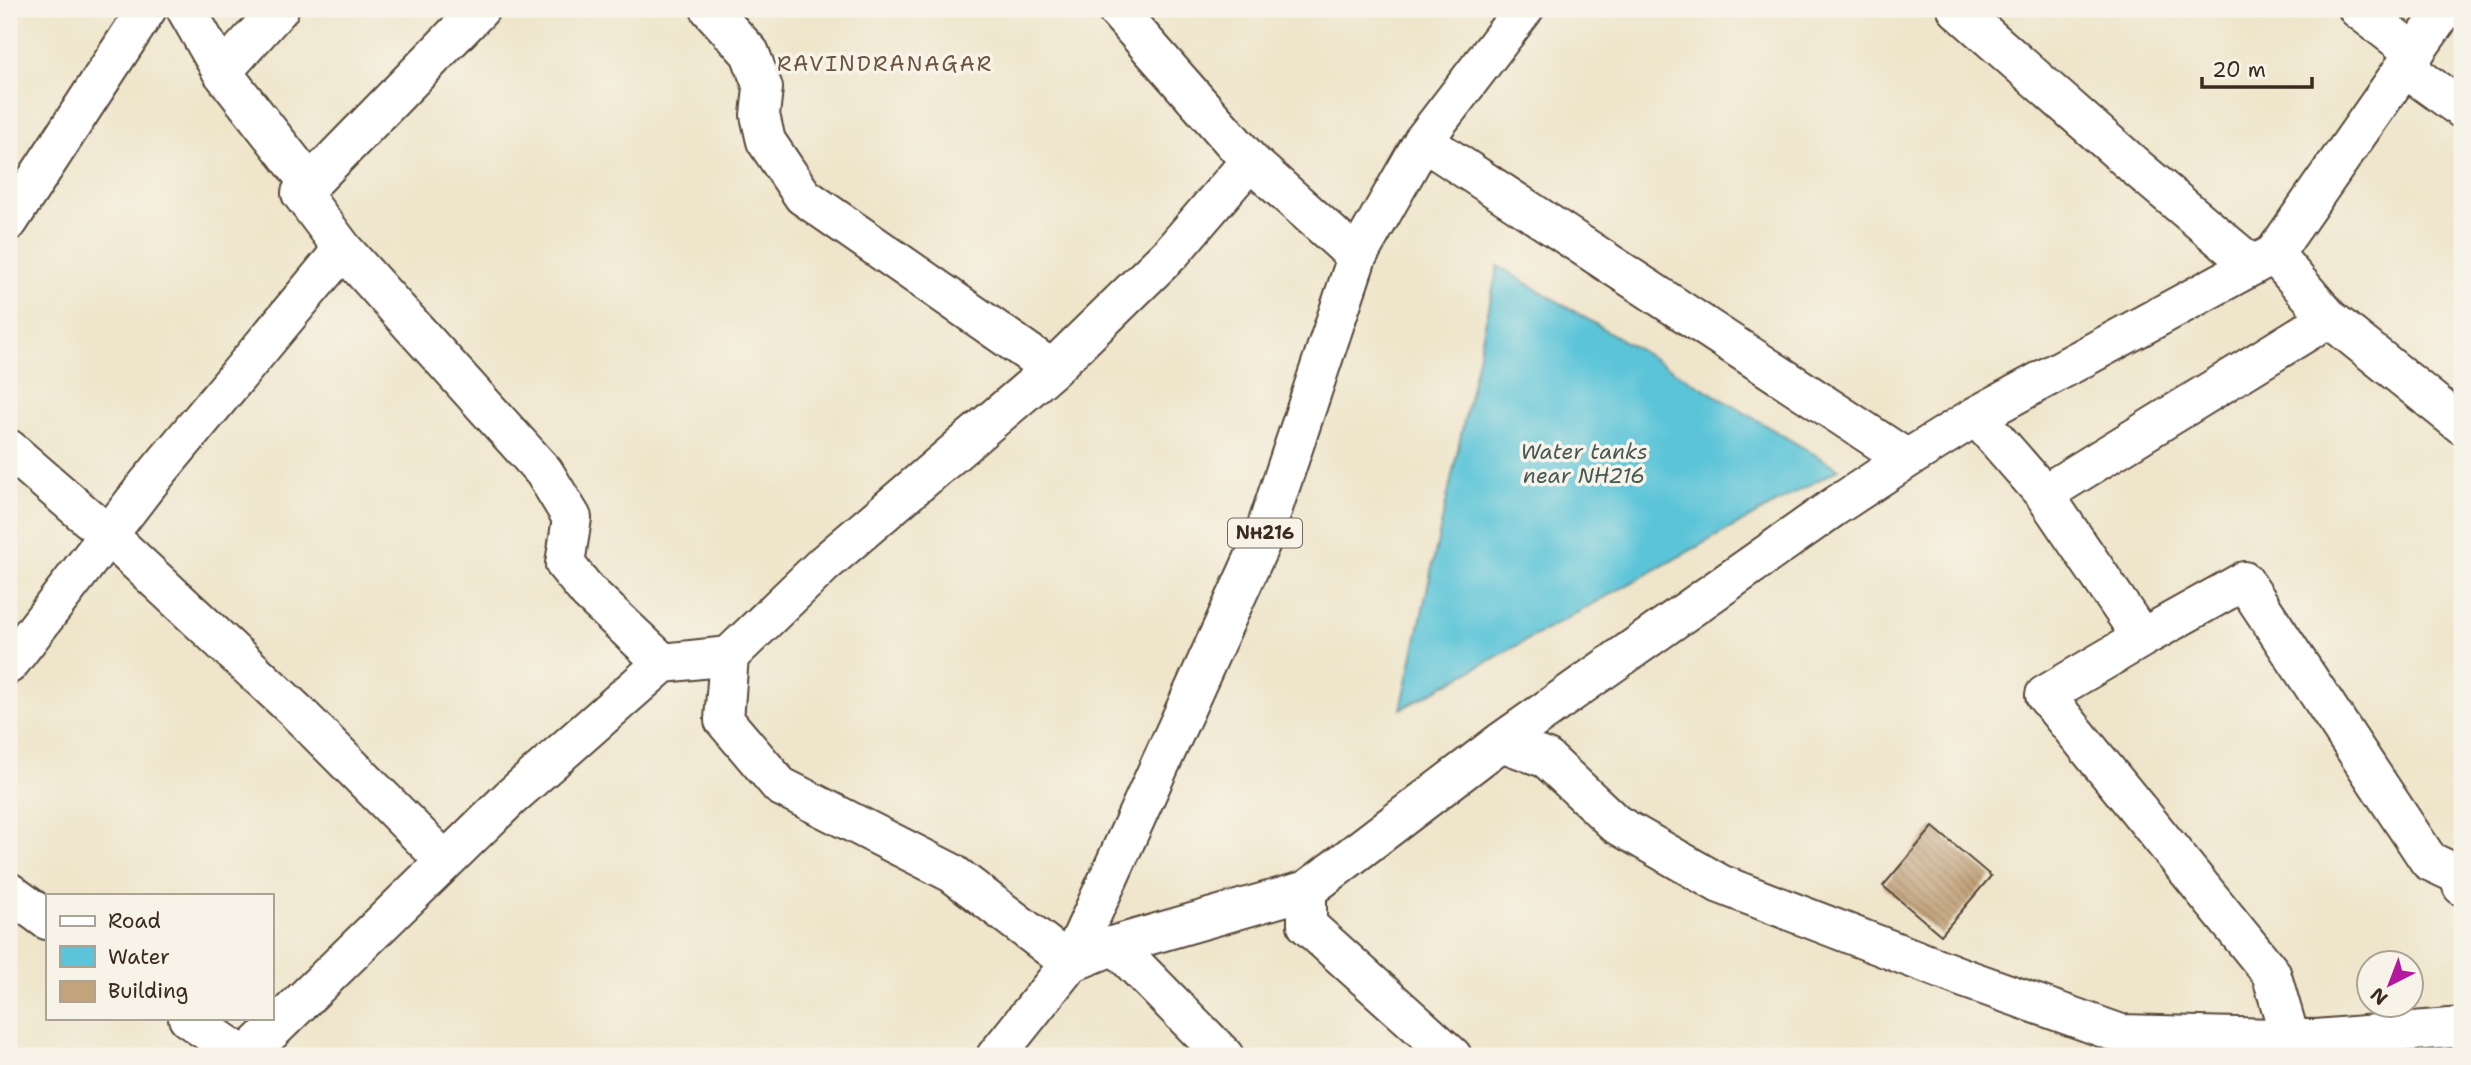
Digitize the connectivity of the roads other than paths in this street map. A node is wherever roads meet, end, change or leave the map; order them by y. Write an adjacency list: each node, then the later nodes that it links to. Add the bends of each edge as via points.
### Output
1 (147, 9): 17 (main road)
2 (186, 9): 12 (main road)
3 (279, 9): 12 (main road)
4 (480, 9): 16 (main road)
5 (710, 9): 22 (main road, via 750,52 764,88 760,115 766,141 803,196)
6 (1116, 9): 15 (main road)
7 (1524, 9): 14 (main road, NH216)
8 (1957, 9): 20 (main road, via 2137,168)
9 (2358, 9): 11 (main road)
10 (2445, 9): 11 (main road)
11 (2410, 61): 13 (main road); 20 (main road)
12 (222, 72): 16 (main road)
13 (2462, 109)
14 (1423, 141): 19 (main road, NH216); 26 (main road)
15 (1250, 161): 19 (main road); 22 (main road, via 1171,253)
16 (310, 184): 18 (main road, via 301,193)
17 (9, 221)
18 (342, 249): 28 (main road); 31 (main road, via 544,472 572,518 565,564)
19 (1357, 257): 40 (main road, NH216, via 1263,538)
20 (2263, 260): 21 (main road); 23 (main road)
21 (2329, 318): 24 (main road); 27 (main road)
22 (1052, 369): 30 (main road, via 824,564)
23 (1976, 416): 26 (main road); 27 (main road)
24 (2462, 425)
25 (9, 449): 28 (main road)
26 (1907, 459): 33 (main road)
27 (2044, 494): 29 (main road)
28 (108, 535): 32 (main road); 34 (main road, via 297,712)
29 (2142, 638): 35 (main road, via 2244,581 2429,861 2459,875); 43 (main road, via 2045,695 2271,972)
30 (729, 656): 31 (main road); 40 (main road, via 724,720 780,786 951,873)
31 (663, 663): 34 (main road)
32 (9, 664)
33 (1501, 743): 36 (main road); 44 (main road, via 1547,760 1616,824 1720,884)
34 (445, 861): 45 (main road)
35 (2462, 886)
36 (1307, 890): 39 (main road); 48 (main road, via 1307,925)
37 (9, 892): 38 (main road)
38 (46, 918)
39 (1115, 945): 40 (main road); 47 (main road)
40 (1070, 963): 46 (main road, NH216)
41 (191, 1020): 45 (main road)
42 (2462, 1027): 43 (main road)
43 (2290, 1038): 44 (main road)
44 (2140, 1046)
45 (244, 1056)
46 (996, 1056)
47 (1224, 1056)
48 (1452, 1056)

